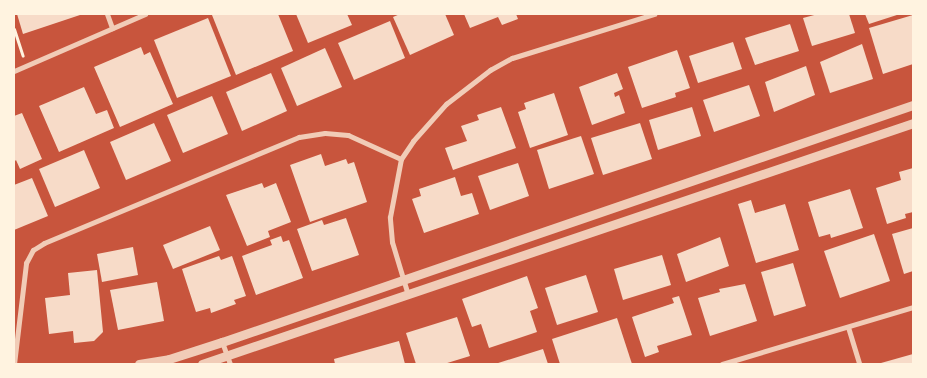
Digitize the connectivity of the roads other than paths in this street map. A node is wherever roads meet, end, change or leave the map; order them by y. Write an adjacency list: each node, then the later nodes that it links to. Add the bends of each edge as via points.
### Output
1 (107, 14): 4 (street)
2 (145, 14): 4 (street)
3 (654, 14): 8 (street, via 512,58 490,70 446,104)
4 (112, 28): 5 (street)
5 (14, 71)
6 (913, 105): 9 (street)
7 (913, 124): 10 (street)
8 (401, 159): 9 (street, via 390,218 392,242); 15 (street, via 348,135 325,133 299,138 44,243 33,250 26,262)
9 (403, 280): 10 (street); 13 (street)
10 (408, 294): 14 (street)
11 (913, 307): 12 (street)
12 (848, 327): 18 (street); 19 (street)
13 (222, 342): 14 (street); 16 (street, via 169,359)
14 (228, 360): 17 (street)
15 (14, 364)
16 (139, 364)
17 (202, 364)
18 (722, 364)
19 (859, 364)

